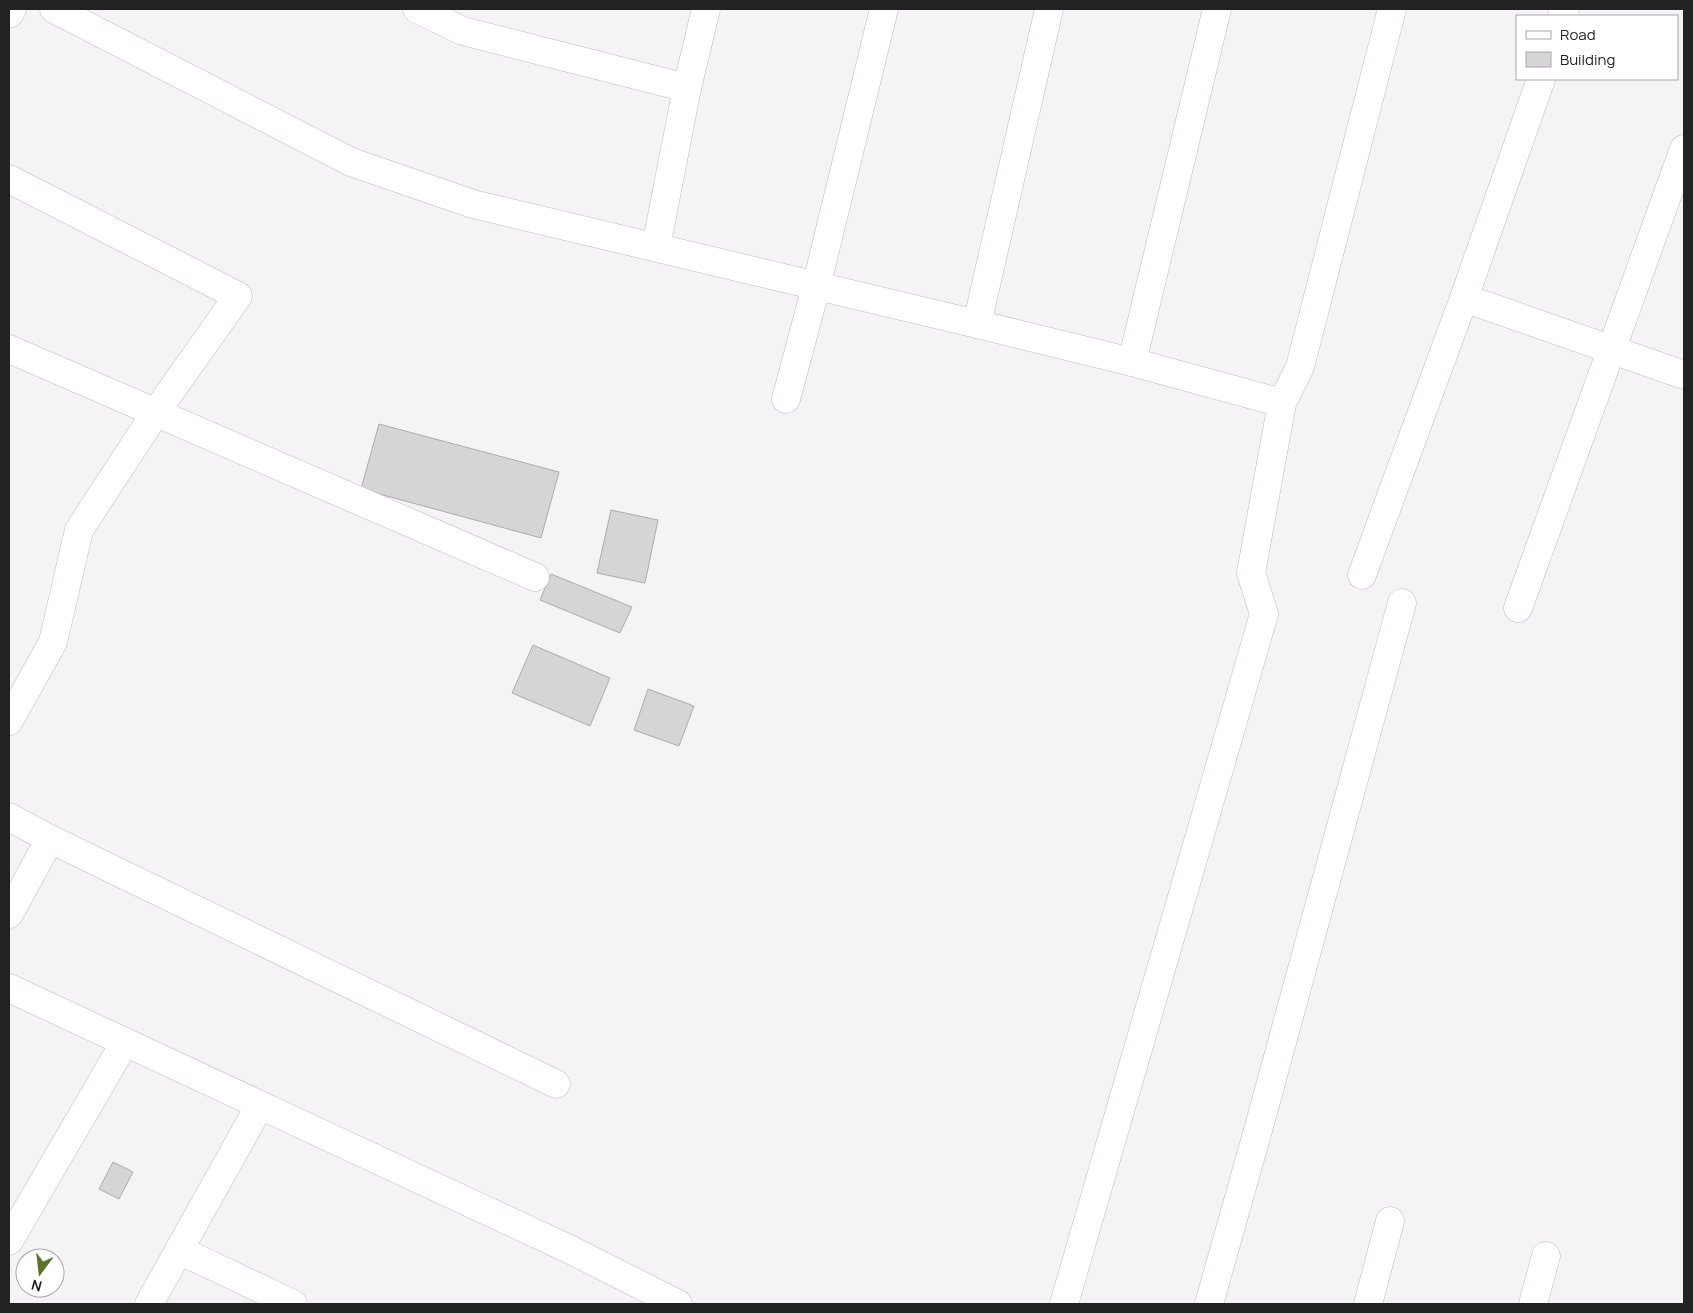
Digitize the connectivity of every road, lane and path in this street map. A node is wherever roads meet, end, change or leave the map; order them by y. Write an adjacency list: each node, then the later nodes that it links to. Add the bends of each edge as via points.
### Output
1 (12, 9): 9 (street)
2 (54, 9): 14 (street, via 352,162 473,204)
3 (417, 9): 11 (street, via 463,31)
4 (706, 9): 11 (street)
5 (884, 9): 15 (street)
6 (1049, 9): 17 (street)
7 (1217, 9): 20 (street)
8 (1392, 9): 23 (street, via 1300,367)
9 (9, 14)
10 (1541, 80): 16 (street)
11 (686, 88): 14 (street)
12 (1684, 149): 19 (street)
13 (9, 179): 24 (street, via 238,296)
14 (656, 247): 15 (street)
15 (816, 287): 17 (street); 22 (street)
16 (1464, 298): 19 (street); 25 (street)
17 (976, 324): 20 (street)
18 (9, 349): 24 (street)
19 (1612, 350): 21 (street); 28 (street)
20 (1132, 362): 23 (street)
21 (1684, 375)
22 (786, 398)
23 (1282, 403): 44 (street, via 1251,572 1264,614)
24 (156, 412): 26 (street); 29 (street, via 79,530 53,642)
25 (1362, 575)
26 (535, 577)
27 (1402, 604): 45 (street)
28 (1518, 608)
29 (9, 721)
30 (9, 817): 31 (street)
31 (50, 840): 32 (street); 35 (street)
32 (9, 914)
33 (9, 988): 34 (street)
34 (125, 1042): 36 (street); 38 (street)
35 (556, 1084)
36 (260, 1105): 39 (street); 43 (street, via 569,1249)
37 (1390, 1222): 46 (street)
38 (9, 1241)
39 (178, 1250): 41 (street); 42 (street)
40 (1546, 1256): 47 (street)
41 (148, 1304)
42 (293, 1304)
43 (678, 1304)
44 (1064, 1304)
45 (1209, 1304)
46 (1368, 1304)
47 (1533, 1304)

